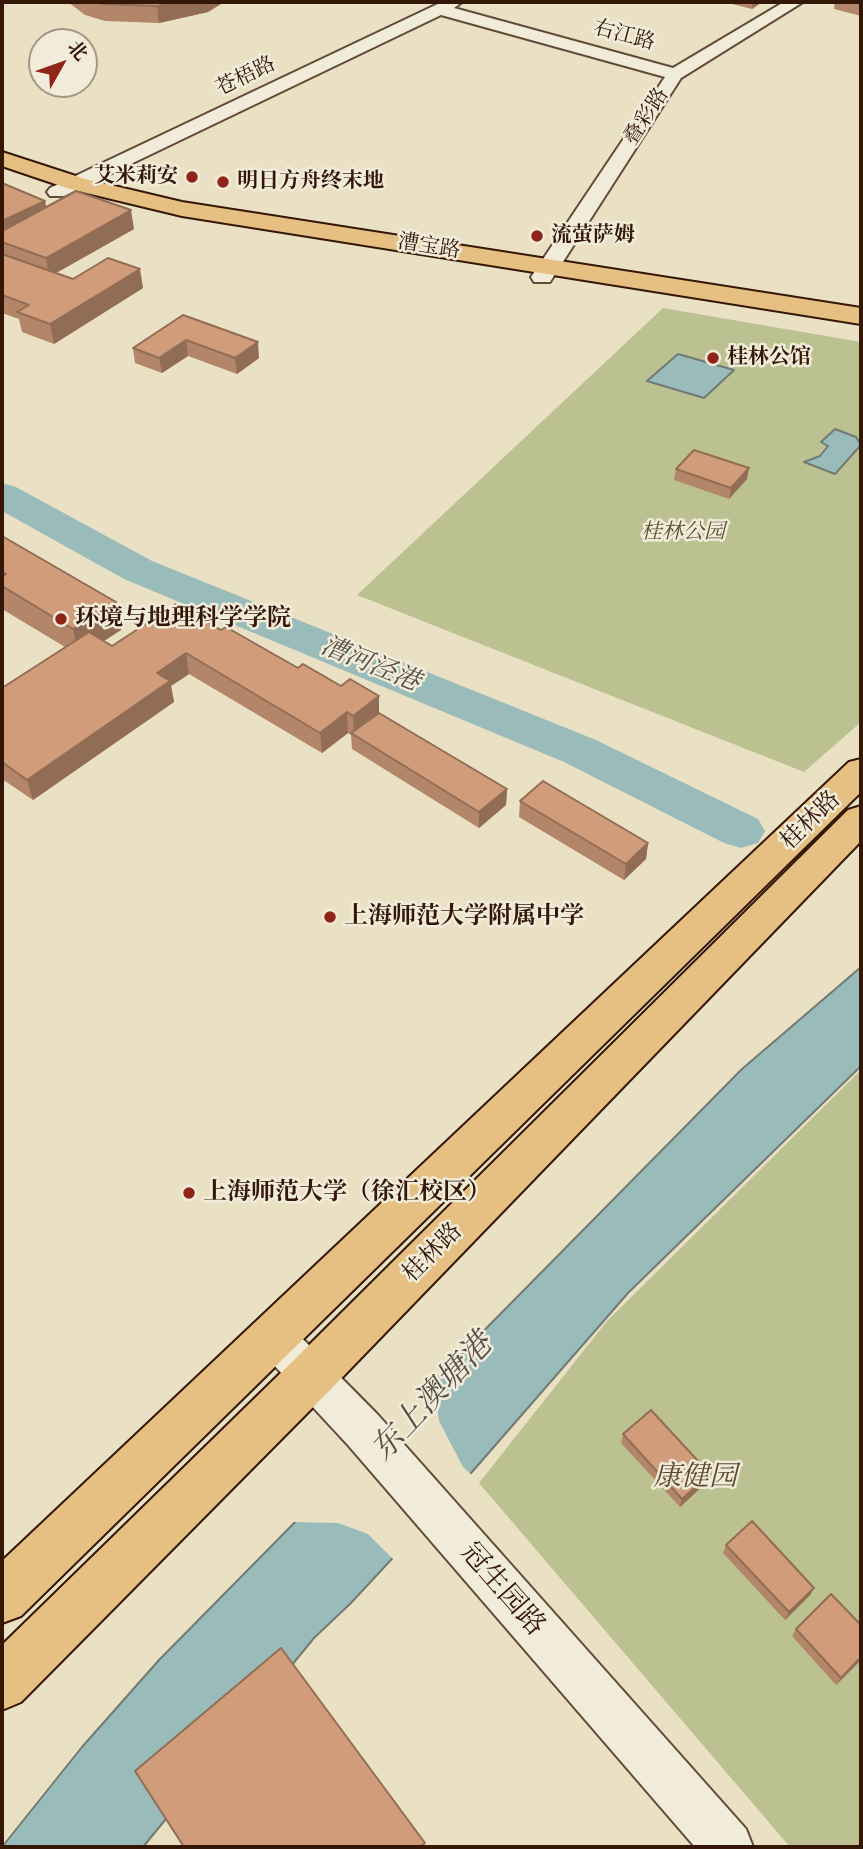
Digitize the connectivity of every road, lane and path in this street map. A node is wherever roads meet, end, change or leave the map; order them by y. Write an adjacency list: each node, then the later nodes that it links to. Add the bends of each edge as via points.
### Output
1 (795, 2): 3 (street, 叠彩路)
2 (447, 5): 3 (street, 右江路); 6 (street, 苍梧路)
3 (675, 74): 7 (street, 叠彩路)
4 (2, 159): 6 (main road, 漕宝路)
5 (2, 175): 6 (main road, 漕宝路)
6 (67, 188): 7 (main road, 漕宝路, via 170,218)
7 (547, 271): 8 (main road, 漕宝路); 9 (main road, 漕宝路)
8 (861, 316)
9 (861, 327)
10 (861, 771): 11 (main road, 桂林路)
11 (852, 818): 12 (main road, 桂林路); 13 (main road, 桂林路)
12 (273, 1336): 13 (street, 冠生园路); 14 (main road, 桂林路)
13 (310, 1377): 15 (main road, 桂林路); 16 (street, 冠生园路, via 363,1430)
14 (2, 1597)
15 (2, 1683)
16 (728, 1847)

